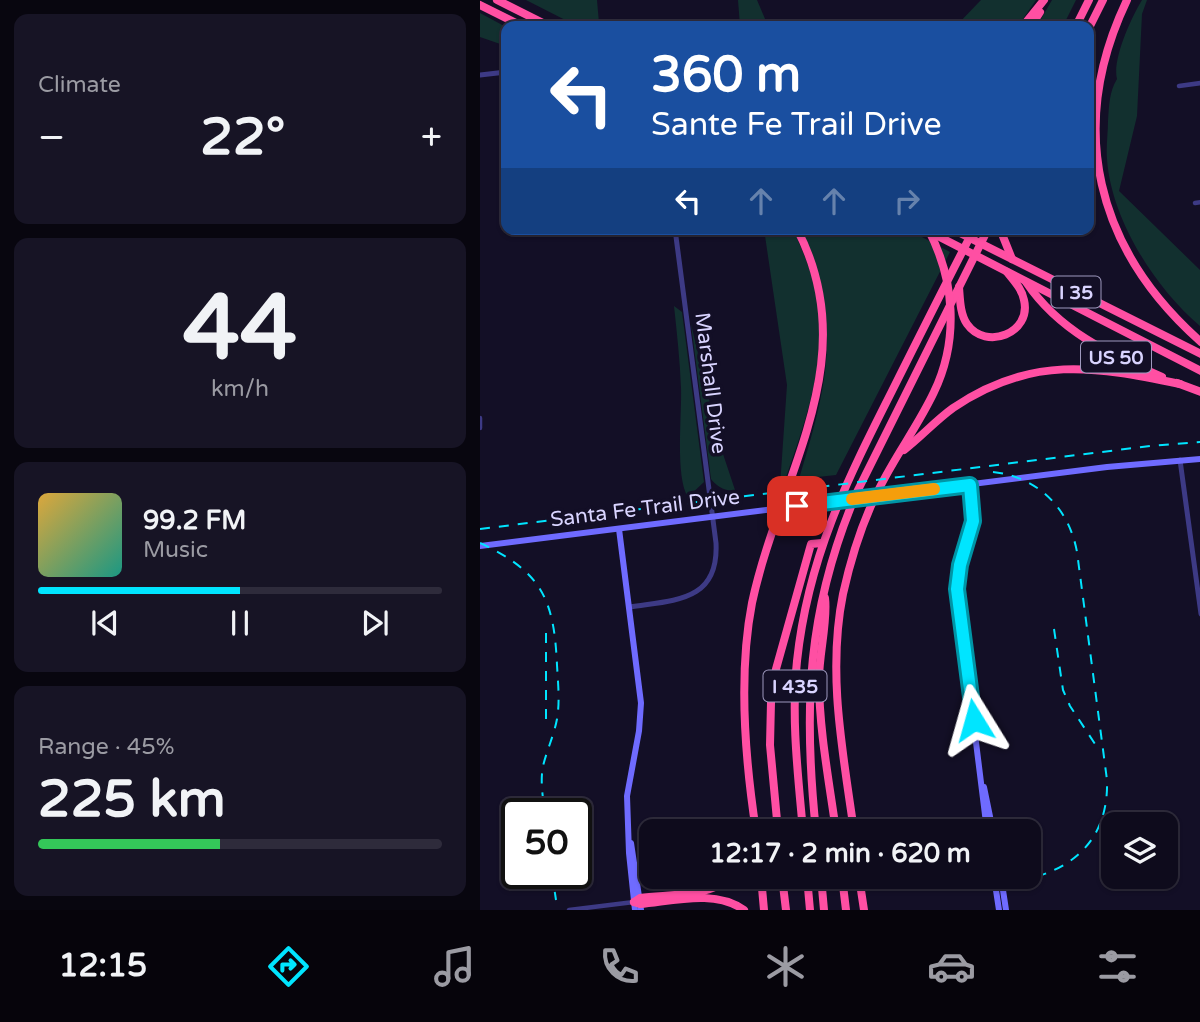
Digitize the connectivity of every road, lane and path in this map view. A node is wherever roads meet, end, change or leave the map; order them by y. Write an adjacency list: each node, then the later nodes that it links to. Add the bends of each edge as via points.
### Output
1 (497, 0): 8 (highway)
2 (1046, 0): 9 (highway); 10 (highway)
3 (1089, 0): 11 (highway)
4 (1103, 0): 12 (highway)
5 (1128, 0): 27 (highway, via 1110,39 1098,90 1095,153 1099,178 1110,215 1136,268 1161,303)
6 (480, 5): 7 (highway)
7 (512, 21)
8 (539, 21)
9 (1027, 21)
10 (1034, 21)
11 (1078, 21)
12 (1092, 21)
13 (501, 73): 14 (street)
14 (480, 75)
15 (1200, 83): 16 (street)
16 (1179, 86)
17 (676, 235): 42 (street, Marshall Drive, via 716,560 697,592)
18 (800, 235): 45 (highway, via 819,289 824,342 816,399 752,603 744,668)
19 (930, 235): 34 (highway, via 943,264 950,299 949,339 939,381)
20 (939, 235): 25 (highway, I 35)
21 (964, 235): 28 (highway, I 35)
22 (971, 235): 39 (highway, I 435, via 857,461)
23 (985, 235): 26 (highway, I 435)
24 (1002, 235): 30 (highway, US 50, via 1028,285 1058,319 1104,351)
25 (1005, 269): 26 (highway, via 1022,293 1025,306 1022,321 1007,335 985,337 970,327 963,316); 29 (highway, I 35)
26 (959, 287): 41 (highway, I 435, via 845,520)
27 (1200, 342)
28 (1200, 354)
29 (1200, 371)
30 (1180, 384): 31 (highway, US 50); 34 (highway, via 1104,369 1071,368 1027,375 972,396)
31 (1200, 392)
32 (480, 418): 33 (street)
33 (481, 428)
34 (899, 453): 50 (highway, via 867,515 845,585 837,643 837,698)
35 (1200, 459): 36 (main road, Santa Fe Trail Drive)
36 (1180, 460): 37 (main road, Santa Fe Trail Drive); 43 (street)
37 (970, 485): 38 (main road, Santa Fe Trail Drive); 44 (main road, via 973,521 957,589)
38 (619, 529): 40 (main road, Santa Fe Trail Drive); 42 (main road)
39 (822, 543): 46 (highway, via 811,544 773,686 770,745); 47 (highway, I 435, via 806,603 796,672)
40 (480, 546)
41 (824, 589): 48 (highway, I 435, via 809,699); 49 (highway, via 819,683)
42 (630, 607): 62 (main road, via 641,703 627,791)
43 (1200, 614)
44 (981, 775): 51 (main road); 52 (main road)
45 (754, 819)
46 (777, 819)
47 (802, 819)
48 (815, 819)
49 (835, 819)
50 (852, 819)
51 (986, 819)
52 (990, 819)
53 (708, 889): 62 (highway)
54 (762, 889): 65 (highway)
55 (783, 889): 66 (highway)
56 (808, 889): 67 (highway)
57 (822, 889): 68 (highway)
58 (843, 889): 69 (highway)
59 (861, 889): 70 (highway)
60 (996, 889): 71 (main road)
61 (1003, 889): 72 (main road)
62 (638, 905): 63 (street); 64 (highway, via 711,898)
63 (569, 910)
64 (744, 910)
65 (764, 910)
66 (786, 910)
67 (810, 910)
68 (824, 910)
69 (846, 910)
70 (864, 910)
71 (999, 910)
72 (1006, 910)

